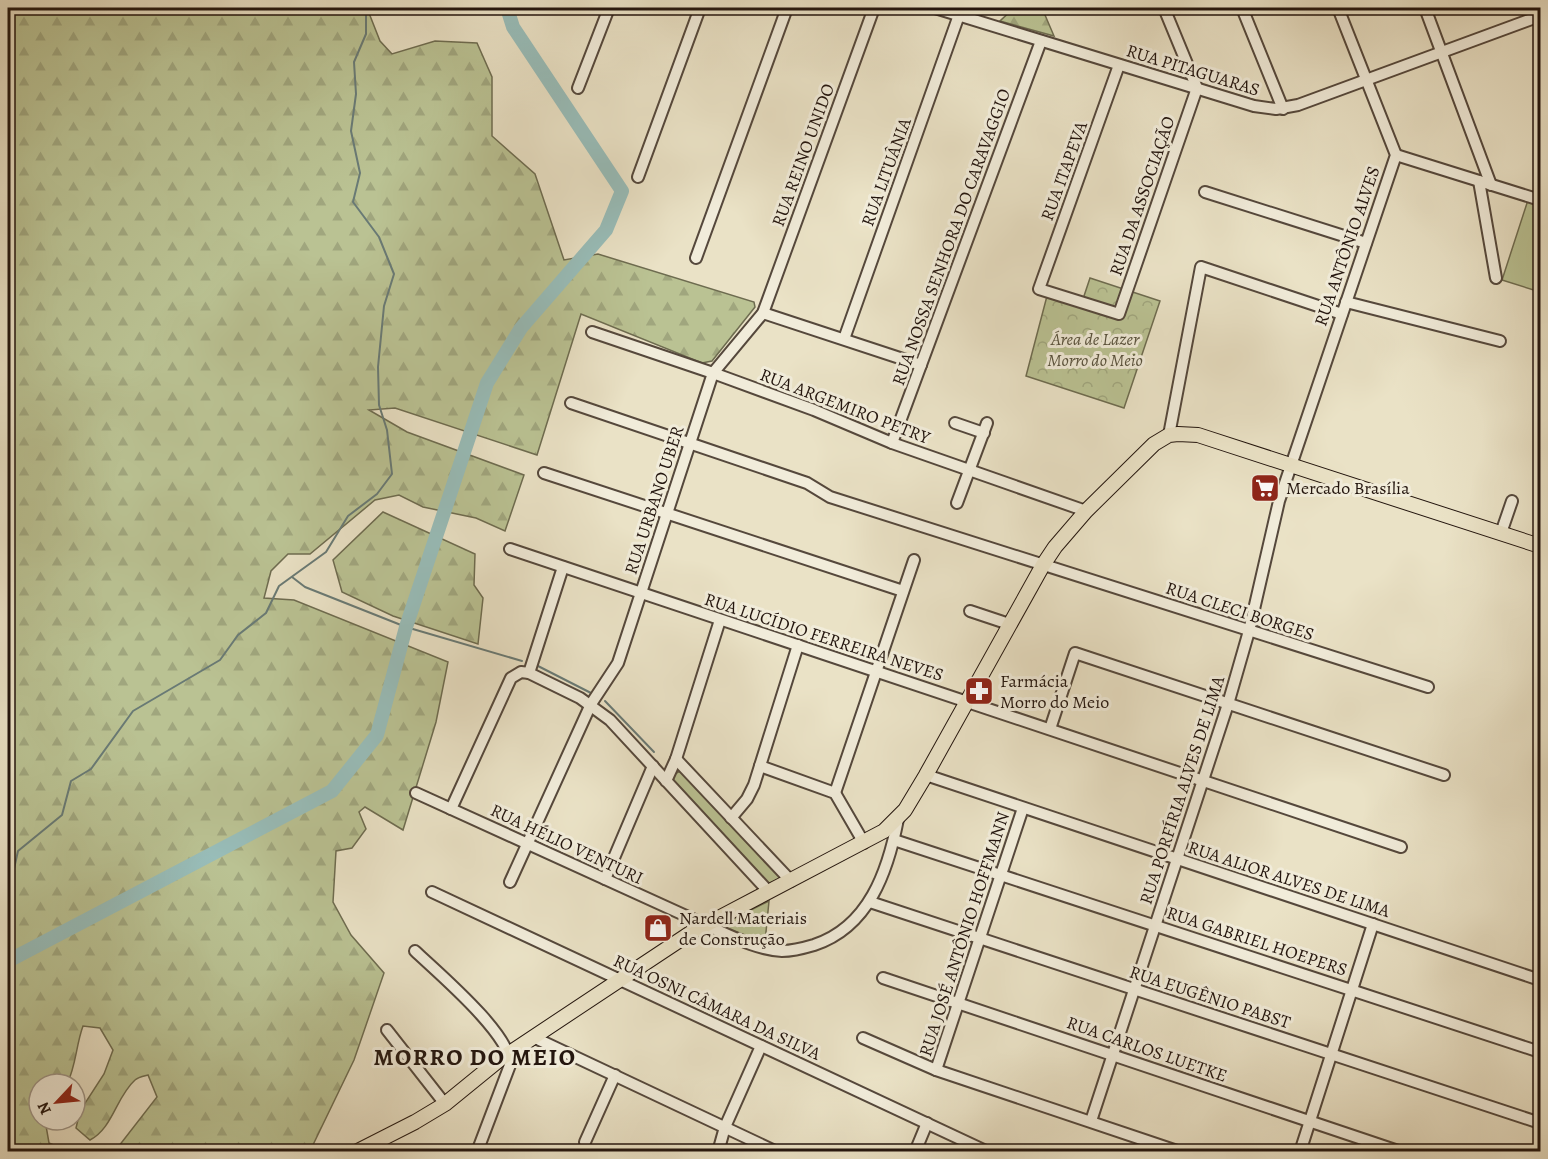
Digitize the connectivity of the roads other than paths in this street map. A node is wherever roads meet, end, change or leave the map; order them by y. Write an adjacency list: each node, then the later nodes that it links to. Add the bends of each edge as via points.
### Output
1 (609, 8): 16 (street)
2 (700, 8): 20 (street)
3 (787, 8): 26 (street)
4 (874, 8): 29 (street, RUA REINO UNIDO)
5 (935, 8): 10 (street, RUA PITAGUARAS)
6 (1164, 8): 17 (street)
7 (1242, 8): 18 (street)
8 (1338, 8): 15 (street, RUA ANTÔNIO ALVES)
9 (1425, 8): 13 (street)
10 (959, 15): 12 (street, RUA PITAGUARAS); 33 (street, RUA LITUÂNIA)
11 (1540, 16): 13 (street, RUA PITAGUARAS)
12 (1041, 41): 14 (street, RUA PITAGUARAS); 35 (street, RUA NOSSA SENHORA DO CARAVAGGIO)
13 (1442, 52): 15 (street, RUA PITAGUARAS); 22 (street)
14 (1119, 65): 17 (street, RUA PITAGUARAS); 30 (street, RUA ITAPEVA, via 1039,289)
15 (1367, 81): 18 (street, RUA PITAGUARAS); 19 (street, RUA ANTÔNIO ALVES)
16 (578, 88)
17 (1197, 88): 18 (street, RUA PITAGUARAS, via 1254,106); 30 (street, RUA DA ASSOCIAÇÃO)
18 (1283, 109)
19 (1396, 155): 21 (street); 25 (street, RUA ANTÔNIO ALVES)
20 (638, 177)
21 (1479, 181): 22 (street); 27 (street)
22 (1491, 185): 24 (street)
23 (1205, 192): 25 (street)
24 (1540, 200)
25 (1366, 243): 28 (street, RUA ANTÔNIO ALVES)
26 (696, 258)
27 (1496, 278)
28 (1346, 302): 31 (street, RUA ANTÔNIO ALVES); 34 (street)
29 (763, 313): 33 (street); 36 (street, RUA URBANO UBER)
30 (1119, 314)
31 (1342, 314): 39 (street, via 1201,267); 42 (street, RUA ANTÔNIO ALVES)
32 (592, 332): 36 (street, RUA ARGEMIRO PETRY)
33 (844, 339): 35 (street)
34 (1500, 341)
35 (921, 365): 40 (street, RUA NOSSA SENHORA DO CARAVAGGIO)
36 (713, 373): 40 (street, RUA ARGEMIRO PETRY); 41 (street, RUA URBANO UBER)
37 (571, 403): 41 (street, RUA CLECI BORGES)
38 (955, 423): 43 (street, via 986,428)
39 (1169, 435): 42 (main road, via 1198,435); 47 (main road, via 1146,450)
40 (892, 443): 43 (street, RUA ARGEMIRO PETRY)
41 (690, 444): 48 (street, RUA URBANO UBER); 53 (street, RUA CLECI BORGES, via 807,483 830,497)
42 (1291, 464): 49 (main road); 60 (street, RUA PORFÍRIA ALVES DE LIMA)
43 (970, 471): 46 (street); 47 (street, RUA ARGEMIRO PETRY)
44 (544, 473): 48 (street)
45 (1512, 501): 49 (street)
46 (957, 503)
47 (1086, 511): 53 (main road)
48 (667, 513): 55 (street); 56 (street, RUA URBANO UBER)
49 (1502, 533): 50 (main road)
50 (1540, 546)
51 (510, 549): 54 (street, RUA LUCÍDIO FERREIRA NEVES)
52 (914, 560): 55 (street)
53 (1043, 566): 59 (main road); 60 (street, RUA CLECI BORGES)
54 (563, 567): 56 (street, RUA LUCÍDIO FERREIRA NEVES); 63 (street)
55 (903, 591): 62 (street)
56 (641, 594): 58 (street, RUA LUCÍDIO FERREIRA NEVES); 66 (street, RUA URBANO UBER, via 618,663)
57 (970, 611): 59 (street)
58 (720, 620): 61 (street, RUA LUCÍDIO FERREIRA NEVES); 69 (street)
59 (1010, 624): 65 (main road)
60 (1249, 631): 64 (street, RUA CLECI BORGES); 67 (street, RUA PORFÍRIA ALVES DE LIMA)
61 (798, 645): 62 (street, RUA LUCÍDIO FERREIRA NEVES); 71 (street)
62 (876, 672): 65 (street, RUA LUCÍDIO FERREIRA NEVES); 77 (street)
63 (529, 673): 66 (street); 79 (street, via 514,675)
64 (1428, 687)
65 (966, 701): 68 (street, RUA LUCÍDIO FERREIRA NEVES); 72 (main road)
66 (591, 704): 70 (street); 84 (street, RUA URBANO UBER)
67 (1228, 704): 68 (street, via 1076,653); 73 (street); 75 (street, RUA PORFÍRIA ALVES DE LIMA)
68 (1050, 729): 75 (street, RUA LUCÍDIO FERREIRA NEVES)
69 (676, 759): 74 (street); 80 (street)
70 (653, 766): 74 (street); 88 (street)
71 (760, 766): 77 (street); 80 (street, via 747,799)
72 (926, 775): 78 (street, RUA ALIOR ALVES DE LIMA); 81 (main road)
73 (1444, 775)
74 (666, 780): 92 (street)
75 (1203, 781): 85 (street, RUA LUCÍDIO FERREIRA NEVES); 86 (street, RUA PORFÍRIA ALVES DE LIMA)
76 (416, 793): 79 (street, RUA HÉLIO VENTURI)
77 (835, 793): 83 (street)
78 (1023, 808): 86 (street, RUA ALIOR ALVES DE LIMA); 87 (street, RUA JOSÉ ANTÔNIO HOFFMANN)
79 (451, 809): 84 (street, RUA HÉLIO VENTURI)
80 (731, 818): 89 (street)
81 (898, 819): 82 (street, RUA HÉLIO VENTURI); 83 (main road)
82 (894, 840): 87 (street, RUA GABRIEL HOEPERS); 93 (street, RUA HÉLIO VENTURI)
83 (864, 843): 89 (main road)
84 (528, 844): 88 (street, RUA HÉLIO VENTURI); 90 (street, RUA URBANO UBER)
85 (1401, 847)
86 (1177, 859): 94 (street, RUA ALIOR ALVES DE LIMA); 96 (street, RUA PORFÍRIA ALVES DE LIMA)
87 (1001, 875): 96 (street, RUA GABRIEL HOEPERS); 97 (street, RUA JOSÉ ANTÔNIO HOFFMANN)
88 (605, 879): 95 (street, RUA HÉLIO VENTURI)
89 (791, 881): 92 (main road)
90 (510, 882)
91 (432, 892): 100 (street, RUA OSNI CÂMARA DA SILVA)
92 (770, 892): 95 (main road)
93 (870, 902): 95 (street, RUA HÉLIO VENTURI, via 839,932 792,950 767,949); 97 (street, RUA EUGÊNIO PABST)
94 (1372, 924): 101 (street, RUA ALIOR ALVES DE LIMA); 103 (street)
95 (705, 925): 100 (main road)
96 (1156, 926): 102 (street, RUA PORFÍRIA ALVES DE LIMA); 103 (street, RUA GABRIEL HOEPERS)
97 (980, 938): 102 (street, RUA EUGÊNIO PABST); 104 (street, RUA JOSÉ ANTÔNIO HOFFMANN)
98 (415, 951): 110 (street, via 473,1005)
99 (884, 978): 104 (street, RUA CARLOS LUETKE)
100 (619, 980): 106 (main road); 108 (street, RUA OSNI CÂMARA DA SILVA)
101 (1540, 981)
102 (1135, 989): 111 (street, RUA EUGÊNIO PABST); 112 (street, RUA PORFÍRIA ALVES DE LIMA)
103 (1352, 990): 109 (street, RUA GABRIEL HOEPERS); 111 (street)
104 (958, 1003): 112 (street, RUA CARLOS LUETKE); 113 (street, RUA JOSÉ ANTÔNIO HOFFMANN)
105 (387, 1030): 115 (street)
106 (533, 1037): 110 (main road); 114 (street)
107 (863, 1038): 113 (street)
108 (761, 1046): 118 (street, RUA OSNI CÂMARA DA SILVA); 120 (street)
109 (1540, 1052)
110 (509, 1053): 115 (main road); 122 (street, via 510,1065)
111 (1331, 1054): 117 (street); 119 (street, RUA EUGÊNIO PABST)
112 (1113, 1055): 116 (street, RUA PORFÍRIA ALVES DE LIMA); 117 (street, RUA CARLOS LUETKE)
113 (936, 1070): 116 (street)
114 (615, 1075): 120 (street); 121 (street)
115 (445, 1104): 123 (main road)
116 (1091, 1121): 128 (street)
117 (1309, 1121): 129 (street); 130 (street, RUA CARLOS LUETKE)
118 (927, 1123): 126 (street); 127 (street, RUA OSNI CÂMARA DA SILVA)
119 (1540, 1123)
120 (725, 1127): 124 (street); 125 (street)
121 (585, 1142)
122 (479, 1151)
123 (356, 1152)
124 (718, 1152)
125 (777, 1152)
126 (915, 1152)
127 (988, 1152)
128 (1180, 1152)
129 (1300, 1152)
130 (1401, 1152)

